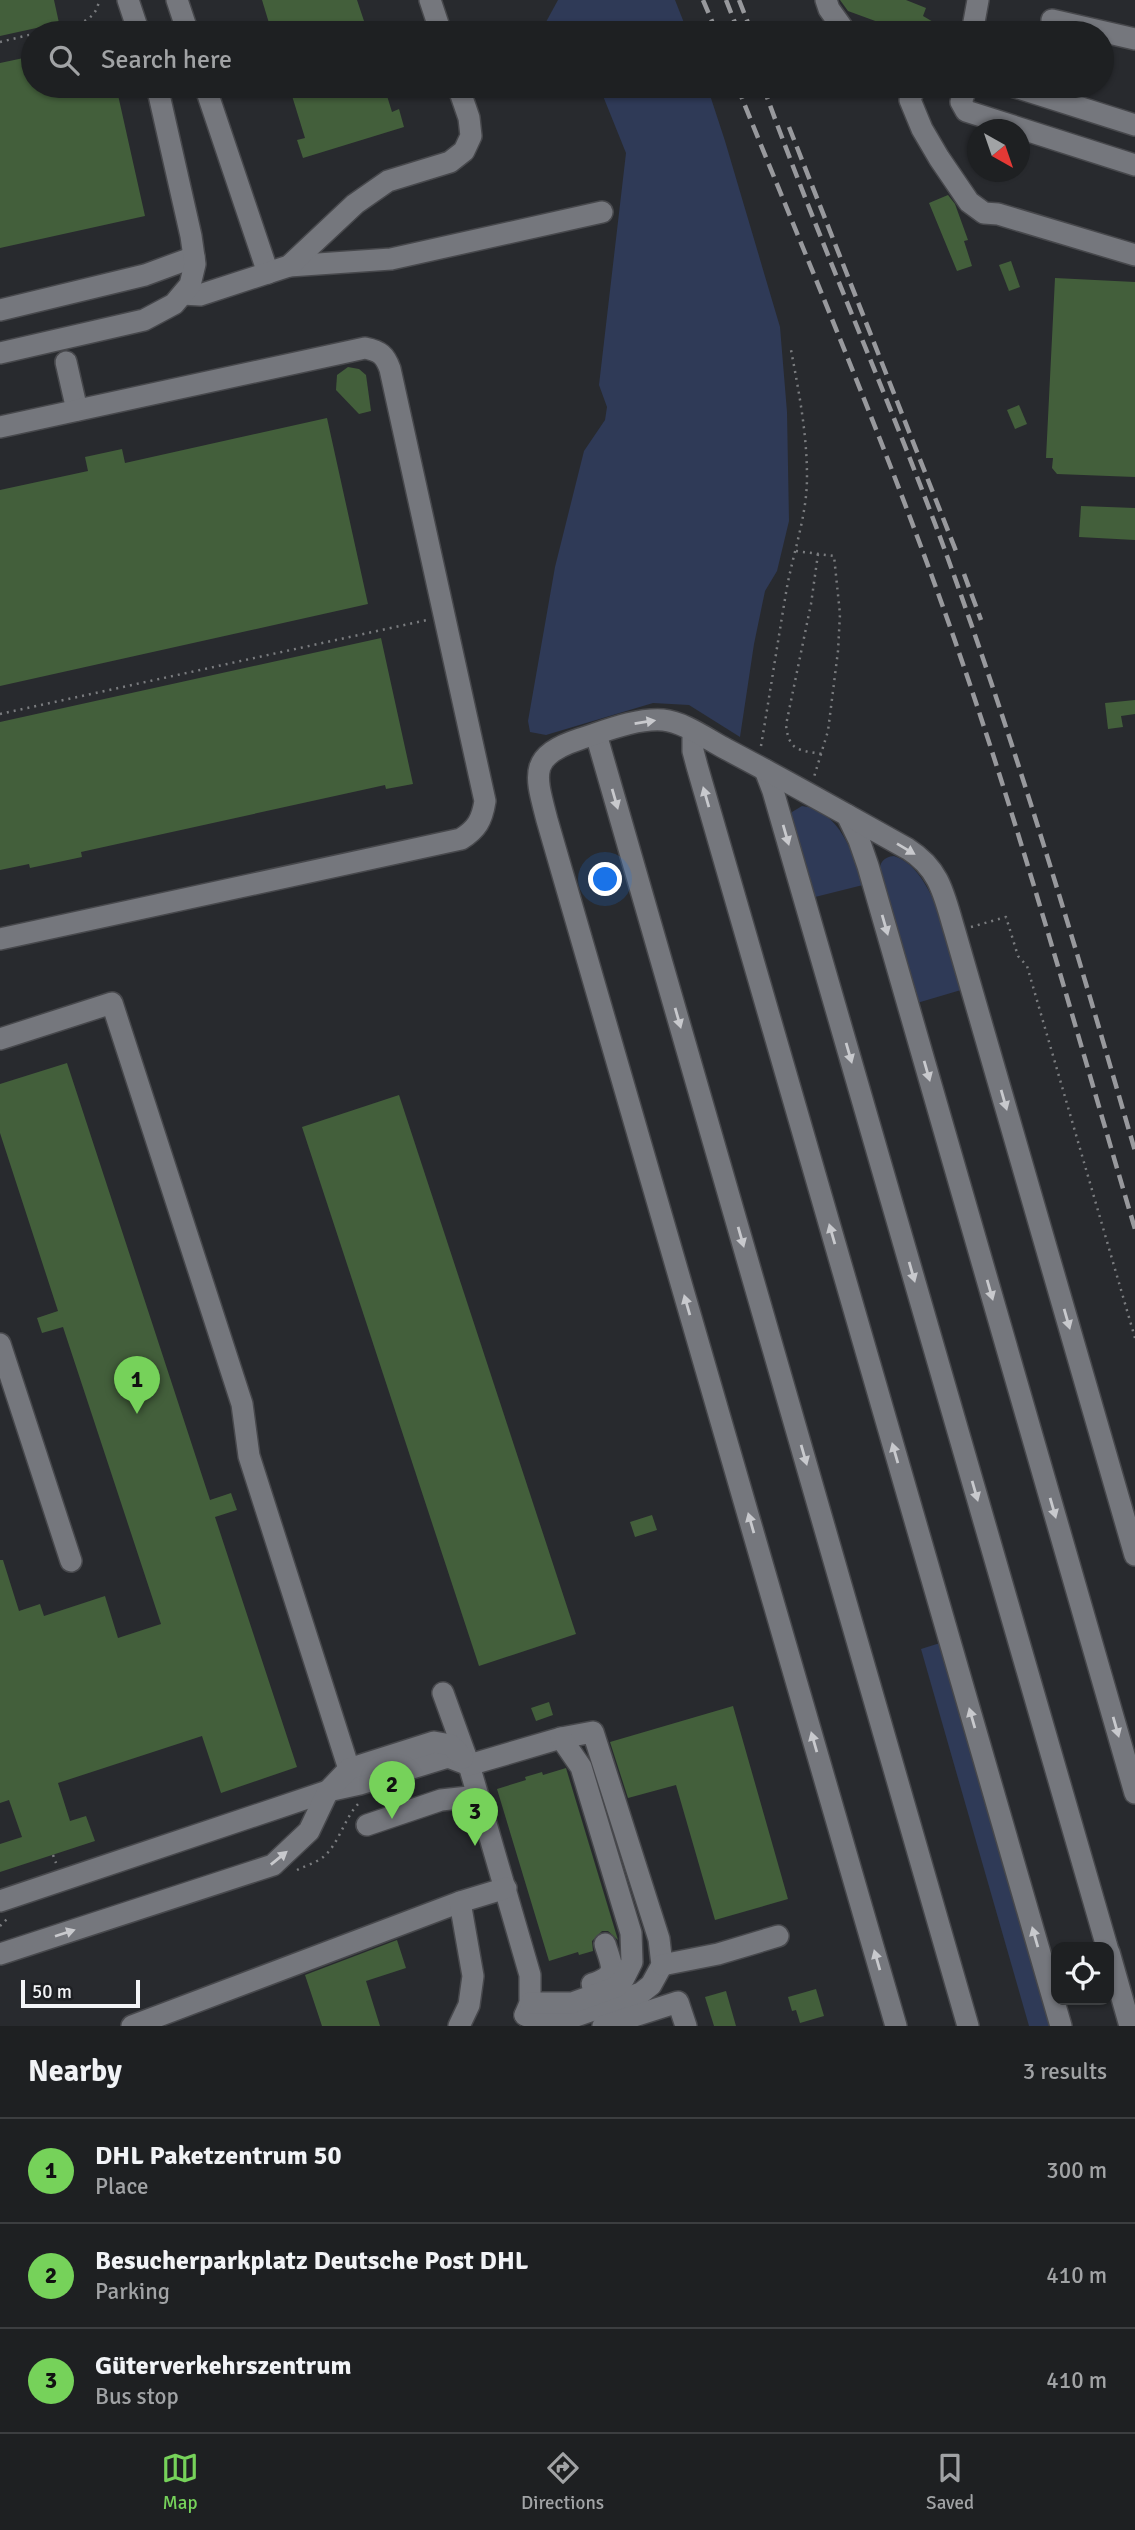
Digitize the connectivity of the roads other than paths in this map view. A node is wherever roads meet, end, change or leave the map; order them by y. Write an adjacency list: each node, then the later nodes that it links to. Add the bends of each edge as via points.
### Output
1 (128, 0): 7 (street)
2 (177, 0): 8 (street)
3 (430, 0): 9 (street)
4 (826, 0): 10 (street)
5 (978, 0): 11 (street)
6 (1052, 20): 12 (street)
7 (135, 21)
8 (184, 21)
9 (437, 21)
10 (836, 21)
11 (974, 21)
12 (1057, 21)
13 (1114, 33): 14 (street)
14 (1135, 38)
15 (160, 98): 25 (street)
16 (210, 98): 26 (street)
17 (462, 98): 26 (street, via 471,136 464,151 450,162 387,181)
18 (911, 98): 24 (street, via 922,129 969,202 984,213)
19 (962, 98): 22 (street, via 967,111)
20 (1050, 98): 21 (street)
21 (1135, 125)
22 (1135, 165)
23 (602, 212): 26 (street, via 391,258)
24 (1135, 254)
25 (194, 257): 27 (street, via 190,285); 28 (street, via 145,275)
26 (278, 270): 27 (street, via 200,295)
27 (183, 294): 29 (street, via 144,320)
28 (0, 310)
29 (0, 353)
30 (66, 362): 31 (street)
31 (77, 410): 32 (street); 37 (street, via 365,348 386,357 485,801 483,816 475,831 461,839)
32 (0, 427)
33 (693, 732): 34 (street, one-way to 33, via 661,720); 35 (street); 66 (street, one-way to 33, via 697,766)
34 (596, 734): 64 (street, one-way to 34, via 538,785 545,755); 65 (street, one-way to 65)
35 (762, 768): 36 (street); 54 (street, one-way to 54, via 774,791)
36 (847, 815): 40 (street, one-way to 40, via 914,853 930,866 941,885); 47 (street, one-way to 47, via 868,866)
37 (0, 939)
38 (0, 1039): 45 (street, via 112,1003 242,1404 249,1456)
39 (0, 1345): 41 (street)
40 (1135, 1555)
41 (71, 1561)
42 (443, 1693): 44 (street)
43 (561, 1738): 44 (street); 57 (street, via 593,1732 659,1939); 59 (street, via 581,1767 631,1933 632,1962 616,1987)
44 (469, 1765): 45 (street, via 451,1745 434,1742); 46 (street, via 448,1757); 48 (street)
45 (349, 1769): 46 (street)
46 (328, 1791): 51 (street); 56 (street, one-way to 46, via 273,1864 309,1831)
47 (1135, 1793)
48 (478, 1796): 49 (street, via 441,1800); 50 (street)
49 (367, 1825)
50 (506, 1888): 52 (street); 59 (street, via 530,1975)
51 (0, 1901)
52 (460, 1902): 60 (street); 61 (street, via 473,1976 469,2005)
53 (778, 1936): 57 (street)
54 (1106, 1942)
55 (605, 1944): 59 (street, via 612,1970 608,1978)
56 (0, 1955)
57 (662, 1965): 59 (street, via 651,1985 627,2000 559,2022)
58 (1114, 1971): 67 (street)
59 (523, 2019)
60 (132, 2026)
61 (458, 2026)
62 (603, 2026): 63 (street, via 678,2002)
63 (686, 2026)
64 (896, 2026)
65 (968, 2026)
66 (1060, 2026)
67 (1130, 2026)

